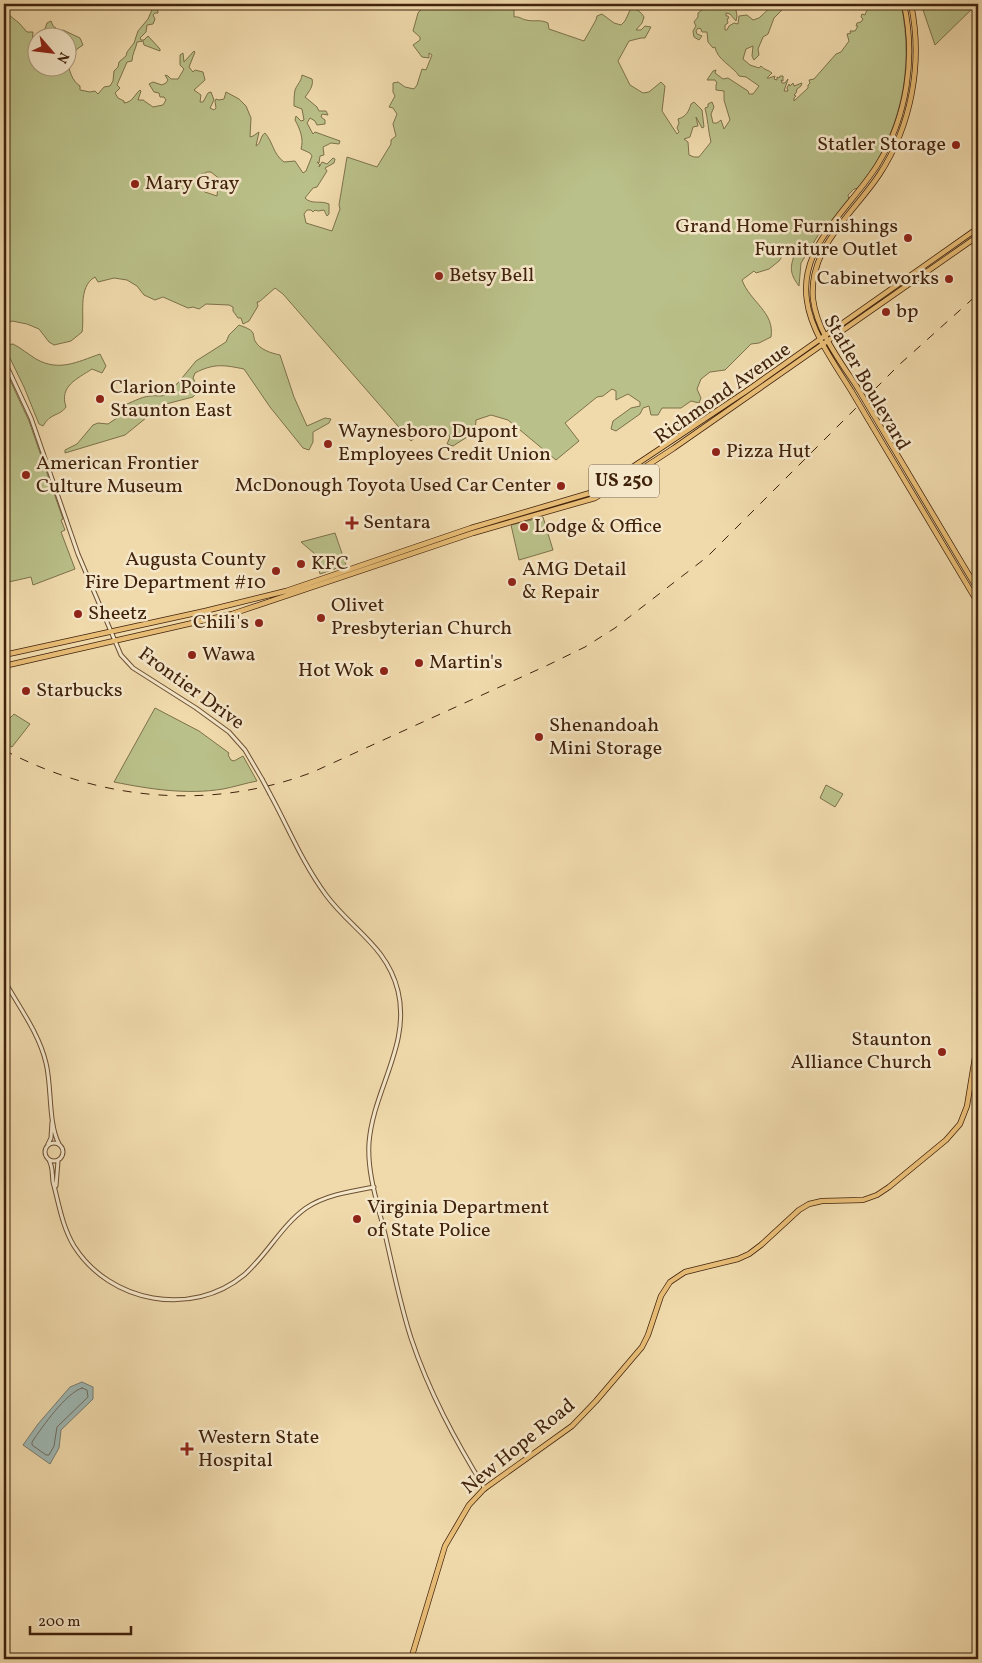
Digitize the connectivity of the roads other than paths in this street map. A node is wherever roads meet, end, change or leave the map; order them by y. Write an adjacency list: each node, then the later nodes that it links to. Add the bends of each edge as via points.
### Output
1 (904, 4): 5 (main road, Statler Boulevard, via 909,58 906,89 896,126 880,162 820,241 809,267 807,302)
2 (910, 4): 5 (main road, Statler Boulevard, via 915,34 915,69 902,130 883,168 827,242 815,268 813,300)
3 (978, 228): 5 (main road, Richmond Avenue / US 250)
4 (978, 236): 6 (main road, Richmond Avenue / US 250)
5 (823, 336): 6 (main road, Statler Boulevard); 7 (main road, Statler Boulevard); 11 (main road, Richmond Avenue / US 250, via 620,476 590,493 471,528 286,591)
6 (828, 340): 7 (main road, Richmond Avenue / US 250); 9 (main road, Statler Boulevard, bridge)
7 (823, 344): 10 (main road, Statler Boulevard, bridge); 12 (main road, Richmond Avenue / US 250, via 674,448 595,498 473,533 248,610)
8 (4, 360): 11 (street, Frontier Drive, via 31,418 78,554)
9 (978, 590)
10 (978, 603)
11 (111, 632): 12 (street, Frontier Drive); 13 (main road, Richmond Avenue / US 250)
12 (115, 641): 14 (main road, Richmond Avenue / US 250); 23 (street, Frontier Drive, bridge, via 123,658 133,668 232,734 262,779 321,888 336,908 375,945 388,965 396,985 401,1027 398,1046 376,1104 372,1125 369,1157)
13 (4, 655)
14 (4, 666)
15 (4, 980): 17 (street, via 34,1031 46,1060)
16 (978, 1039): 24 (main road, New Hope Road, via 964,1115 946,1140 877,1196 808,1204 749,1254 685,1272 675,1278 664,1289 640,1350 601,1395 572,1426)
17 (52, 1121): 18 (street); 19 (street)
18 (48, 1144): 19 (street); 20 (street, via 44,1152)
19 (59, 1144): 21 (street, via 63,1152)
20 (49, 1160): 21 (street); 22 (street)
21 (58, 1160): 22 (street)
22 (56, 1187): 23 (street, via 65,1228 78,1251 96,1272 124,1290 152,1298 178,1300 197,1298 234,1282 260,1259 295,1217 312,1205)
23 (374, 1187): 24 (street, Frontier Drive, via 402,1306 417,1354 440,1410)
24 (485, 1489): 25 (main road, New Hope Road, via 469,1505 445,1546)
25 (411, 1659)

